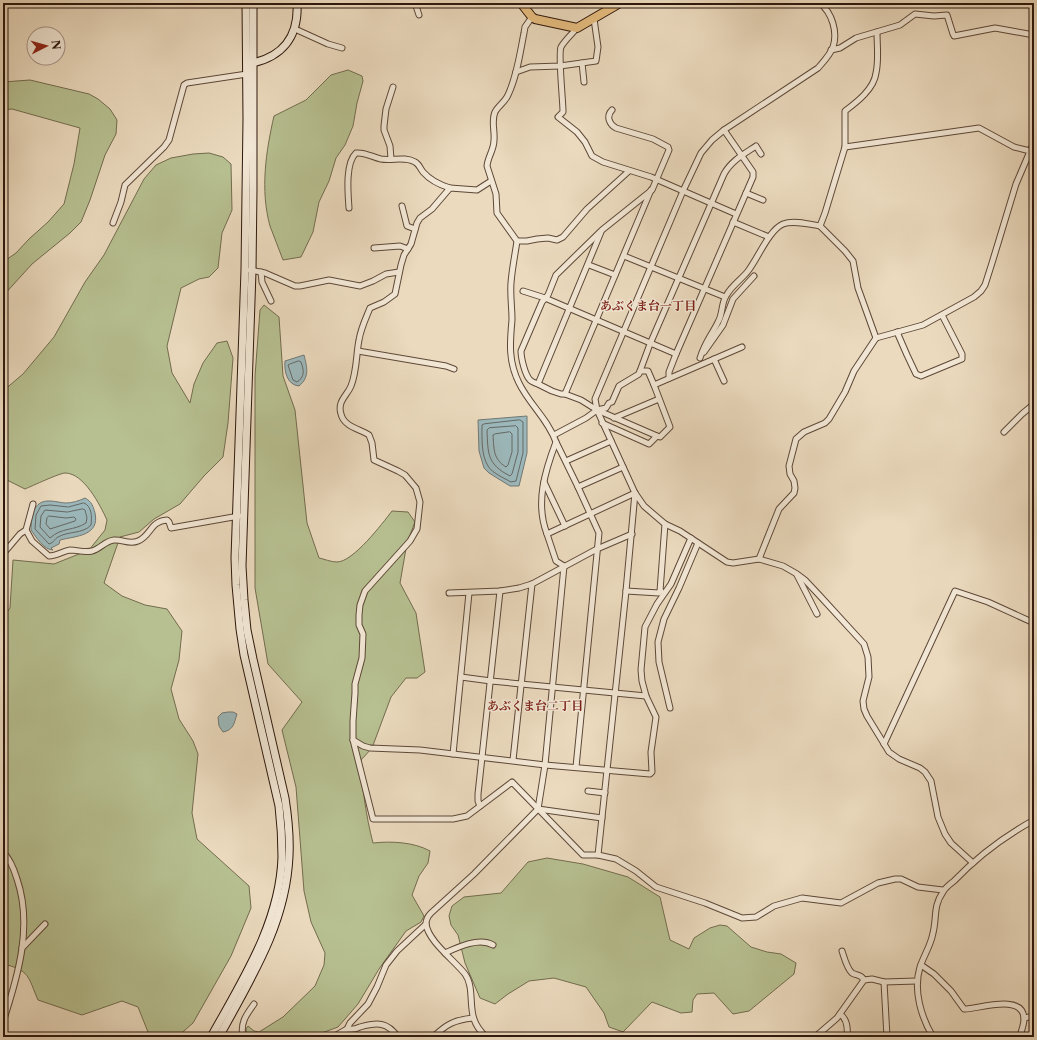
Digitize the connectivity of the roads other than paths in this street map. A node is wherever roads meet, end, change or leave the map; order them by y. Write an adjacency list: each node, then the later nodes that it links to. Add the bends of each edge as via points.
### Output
1 (246, 3): 18 (street)
2 (252, 3): 18 (street)
3 (297, 3): 12 (street)
4 (415, 3): 8 (street)
5 (521, 3): 9 (main road)
6 (620, 3): 10 (main road)
7 (820, 3): 16 (street, via 833,23 834,42)
8 (419, 15)
9 (532, 17): 11 (main road); 20 (street, via 525,27)
10 (594, 19): 11 (main road); 17 (street, via 598,47 596,61)
11 (577, 28): 19 (street, via 561,48)
12 (295, 29): 15 (street); 18 (street, via 276,54 266,60)
13 (877, 32): 14 (street, via 900,26 917,14 948,15 954,36 995,28); 16 (street, via 856,38 840,48); 27 (street, via 876,74 868,91 845,111)
14 (1034, 35)
15 (342, 48)
16 (831, 50): 25 (street, via 818,68)
17 (582, 63): 19 (street); 22 (street)
18 (250, 64): 21 (street); 56 (street, via 253,189)
19 (560, 66): 20 (street, via 530,67); 32 (street, via 563,112 558,117 577,132 592,156)
20 (516, 72): 34 (street, via 508,96 495,112 493,120 493,150 487,162)
21 (247, 74): 45 (street, via 184,84 169,140 125,185); 56 (street)
22 (584, 82)
23 (393, 86): 31 (street, via 384,126 390,146)
24 (612, 110): 33 (street, via 609,117 612,126 653,139 668,147)
25 (724, 130): 30 (street); 37 (street, via 701,153)
26 (1034, 142): 28 (street)
27 (845, 147): 28 (street, via 979,128 1014,147); 46 (street)
28 (1030, 151): 68 (street, via 1016,184 985,285 974,297)
29 (761, 154): 30 (street, via 756,146)
30 (741, 156): 38 (street, via 753,172); 40 (street, via 727,168)
31 (390, 159): 35 (street, via 416,162 433,180); 42 (street, via 383,160 356,153 348,173)
32 (629, 171): 33 (street); 50 (street, via 587,210 563,237 557,240)
33 (656, 180): 36 (street); 37 (street)
34 (492, 181): 35 (street, via 477,190); 50 (street, via 497,212)
35 (450, 188): 47 (street, via 432,209 420,218)
36 (652, 190): 48 (street); 53 (street)
37 (683, 191): 40 (street); 55 (street)
38 (746, 193): 39 (street); 43 (street)
39 (763, 200)
40 (710, 203): 43 (street); 61 (street)
41 (402, 206): 47 (street, via 408,226)
42 (349, 208)
43 (736, 214): 44 (street)
44 (733, 222): 49 (street); 62 (street)
45 (113, 223)
46 (820, 226): 49 (street, via 803,223 784,224); 72 (street, via 853,261 858,288)
47 (415, 229): 52 (street)
48 (602, 230): 54 (street); 65 (street, via 556,275)
49 (769, 237): 64 (street, via 748,271)
50 (517, 240): 91 (street, via 511,283 511,358 523,392)
51 (374, 248): 52 (street, via 400,246)
52 (408, 249): 58 (street)
53 (624, 256): 55 (street); 59 (street)
54 (589, 265): 59 (street); 67 (street)
55 (651, 267): 61 (street); 70 (street)
56 (248, 270): 57 (street); 102 (street)
57 (261, 272): 58 (street, via 281,278 295,286 330,280 360,286 386,274); 66 (street, via 262,282)
58 (399, 272): 75 (street, via 395,294 370,308 360,335)
59 (615, 275): 69 (street)
60 (754, 276): 64 (street, via 733,299 723,325 700,358 718,322)
61 (678, 278): 62 (street); 73 (street)
62 (704, 290): 64 (street); 76 (street)
63 (523, 291): 65 (street)
64 (725, 297)
65 (545, 298): 67 (street); 82 (street, via 521,352 528,377)
66 (271, 301)
67 (569, 310): 69 (street); 82 (street)
68 (942, 315): 71 (street); 71 (street, via 962,354 962,359 921,376 916,374 906,356)
69 (596, 320): 70 (street); 84 (street)
70 (623, 332): 73 (street); 87 (street, via 595,399)
71 (897, 332): 72 (street)
72 (876, 338): 112 (street, via 854,371 829,419 796,439 789,466 794,481 794,493 779,509)
73 (650, 344): 76 (street); 79 (street)
74 (742, 347): 77 (street)
75 (358, 351): 78 (street, via 446,366); 131 (street, via 354,376 341,403 340,414 353,428 370,435 374,460 405,475 416,488 420,502 417,529 410,541 365,591 360,605 359,625 364,634 362,658 355,684)
76 (676, 354): 80 (street)
77 (714, 359): 80 (street); 81 (street)
78 (454, 370)
79 (640, 372): 83 (street, via 648,371); 87 (street, via 619,386 612,402 606,408)
80 (669, 378): 83 (street)
81 (724, 381)
82 (538, 384): 84 (street)
83 (654, 385): 85 (street)
84 (565, 394): 87 (street)
85 (659, 399): 88 (street); 92 (street, via 670,427 660,437)
86 (1034, 404): 90 (street)
87 (597, 410): 88 (street); 89 (street); 91 (street)
88 (614, 418): 92 (street)
89 (602, 423): 92 (street, via 649,444); 93 (street)
90 (1004, 432)
91 (554, 435): 94 (street)
92 (657, 436)
93 (611, 441): 95 (street); 96 (street)
94 (556, 442): 95 (street); 97 (street)
95 (566, 461): 98 (street)
96 (623, 467): 98 (street); 99 (street)
97 (544, 481): 104 (street); 106 (street, via 541,511)
98 (578, 487): 101 (street)
99 (635, 493): 101 (street); 103 (street, via 644,506); 107 (street)
100 (33, 504): 105 (street)
101 (590, 514): 104 (street); 110 (street, via 599,533)
102 (240, 516): 105 (street, via 171,528 167,520 161,521 140,541 134,543 116,540 103,544 94,551 68,550 50,556 32,541); 166 (street, via 236,585 240,629 279,806 282,858 276,896 259,947); 167 (street, via 248,630 285,798 290,855 278,920)
103 (665, 524): 108 (street); 118 (street)
104 (565, 526): 106 (street)
105 (26, 530): 111 (street)
106 (547, 534): 113 (street, via 556,561)
107 (632, 534): 110 (street); 116 (street)
108 (691, 538): 109 (street); 118 (street, via 671,584)
109 (698, 543): 112 (street, via 726,562); 130 (street, via 664,619 658,642 659,662)
110 (597, 549): 113 (street); 127 (street)
111 (3, 554)
112 (759, 559): 114 (street, via 783,566)
113 (564, 566): 115 (street); 126 (street)
114 (797, 574): 121 (street); 132 (street, via 864,644 868,657 869,677 863,701 864,709)
115 (532, 584): 117 (street); 125 (street)
116 (626, 590): 118 (street); 128 (street)
117 (500, 591): 120 (street); 124 (street)
118 (662, 592): 129 (street, via 644,628 641,670)
119 (449, 593): 120 (street)
120 (469, 593): 123 (street)
121 (817, 614)
122 (1034, 623): 132 (street, via 988,602 955,591)
123 (461, 677): 124 (street); 133 (street)
124 (491, 681): 125 (street); 134 (street)
125 (522, 684): 126 (street); 135 (street)
126 (552, 687): 127 (street); 136 (street)
127 (583, 690): 128 (street); 137 (street)
128 (616, 693): 129 (street); 138 (street)
129 (646, 696): 138 (street, via 656,717 651,752 652,772 650,774)
130 (670, 708)
131 (353, 740): 133 (street, via 370,748); 141 (street, via 374,819 457,818 467,816)
132 (884, 744): 147 (street, via 894,756 925,772 945,834)
133 (453, 754): 134 (street)
134 (482, 758): 135 (street); 141 (street, via 478,801)
135 (513, 760): 136 (street)
136 (545, 764): 137 (street); 142 (street)
137 (576, 766): 138 (street)
138 (608, 770): 140 (street)
139 (588, 791): 140 (street)
140 (605, 793): 143 (street)
141 (480, 806): 142 (street, via 512,782)
142 (538, 809): 143 (street); 146 (street, via 583,855); 150 (street, via 474,874 431,913)
143 (602, 818): 146 (street)
144 (1034, 820): 147 (street)
145 (3, 852): 152 (street, via 15,872 22,897)
146 (598, 855): 148 (street, via 616,859 656,887 742,918 756,916 774,906 802,898 841,903 878,883 895,879 918,887)
147 (973, 864): 148 (street)
148 (943, 890): 155 (street, via 936,904 933,933)
149 (45, 924): 152 (street)
150 (426, 924): 154 (street); 165 (street, via 406,941 390,961 368,1004 350,1023)
151 (493, 945): 154 (street, via 481,942)
152 (22, 948): 164 (street, via 18,974)
153 (842, 951): 156 (street, via 849,970)
154 (445, 953): 162 (street, via 467,976)
155 (921, 965): 157 (street); 163 (street, via 951,991 964,1009 1006,1004 1019,1008)
156 (864, 980): 158 (street); 160 (street)
157 (917, 981): 158 (street); 176 (street, via 922,1015)
158 (884, 982): 175 (street)
159 (254, 1004): 168 (street, via 242,1024)
160 (840, 1014): 173 (street); 174 (street, via 846,1021)
161 (1034, 1016): 163 (street)
162 (473, 1018): 171 (street, via 450,1023); 172 (street, via 480,1032)
163 (1024, 1018): 177 (street)
164 (3, 1022)
165 (347, 1030): 169 (street); 170 (street, via 383,1024 392,1029)
166 (211, 1037)
167 (219, 1037)
168 (243, 1037)
169 (333, 1037)
170 (398, 1037)
171 (433, 1037)
172 (486, 1037)
173 (815, 1037)
174 (847, 1037)
175 (887, 1037)
176 (933, 1037)
177 (1020, 1037)

